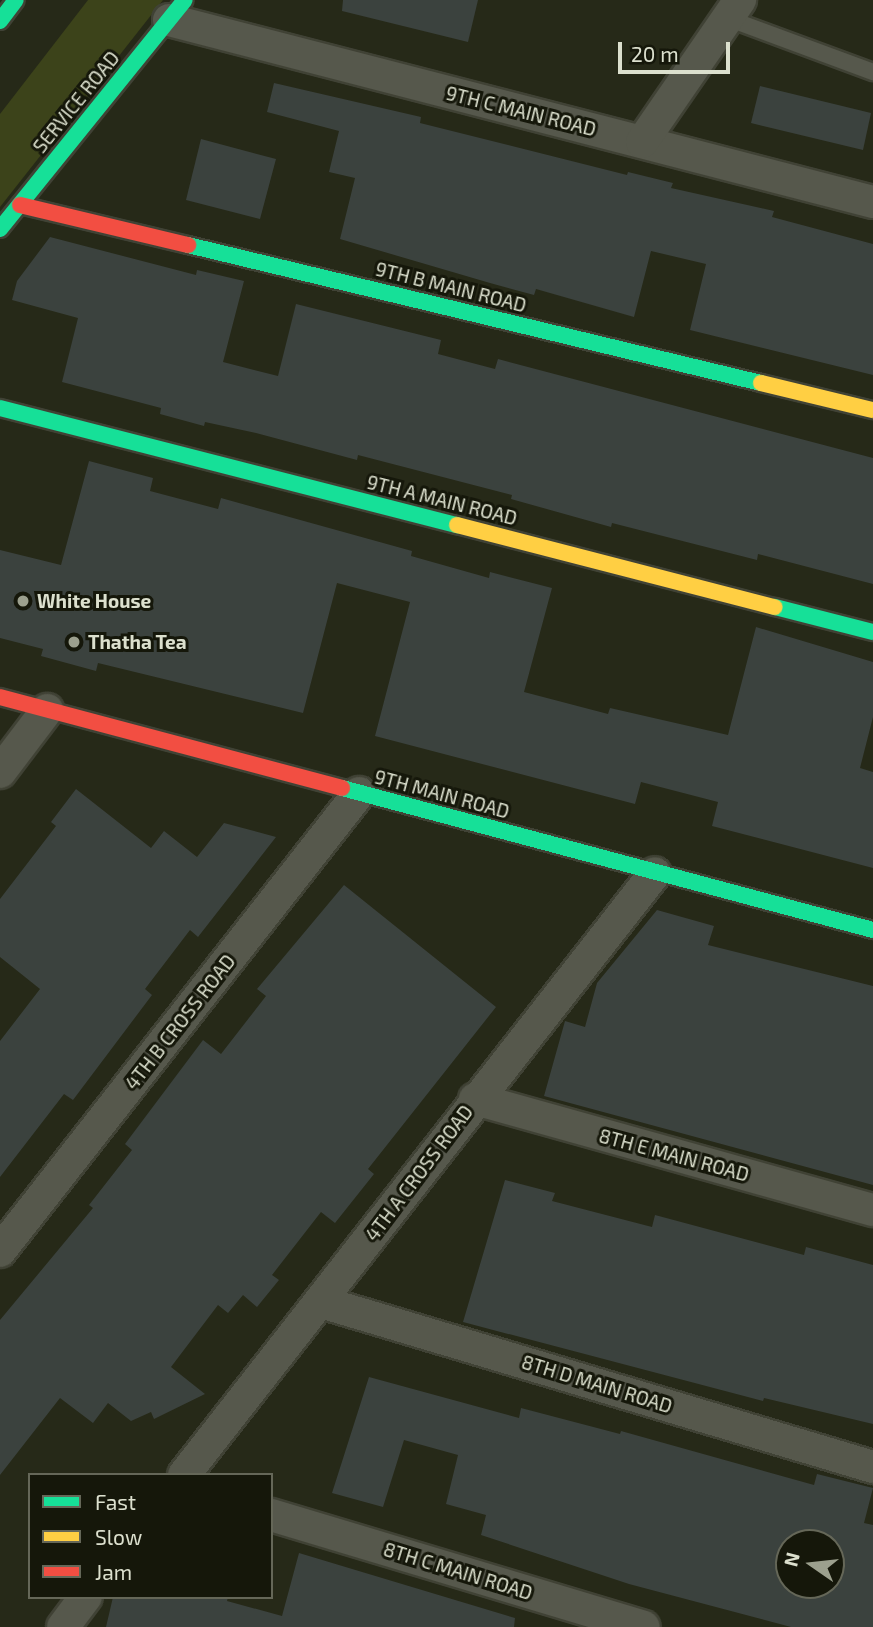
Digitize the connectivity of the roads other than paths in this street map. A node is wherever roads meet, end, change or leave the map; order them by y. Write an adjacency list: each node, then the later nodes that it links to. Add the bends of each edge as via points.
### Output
1 (16, 0): 4 (main road)
2 (733, 9): 5 (lane); 6 (street)
3 (177, 10): 6 (street, 9TH C MAIN ROAD); 8 (main road, SERVICE ROAD)
4 (0, 21)
5 (873, 72)
6 (642, 142): 7 (street, 9TH C MAIN ROAD)
7 (873, 202)
8 (20, 205): 9 (main road, SERVICE ROAD); 11 (main road, 9TH B MAIN ROAD)
9 (0, 229)
10 (0, 408): 12 (main road, 9TH A MAIN ROAD)
11 (873, 410)
12 (873, 632)
13 (0, 697): 14 (main road, 9TH MAIN ROAD)
14 (47, 710): 15 (street); 16 (main road, 9TH MAIN ROAD)
15 (0, 772)
16 (359, 793): 17 (main road, 9TH MAIN ROAD); 21 (street, 4TH B CROSS ROAD)
17 (655, 873): 18 (main road, 9TH MAIN ROAD); 19 (street, 4TH A CROSS ROAD)
18 (873, 930)
19 (475, 1099): 20 (street, 8TH E MAIN ROAD); 22 (street, 4TH A CROSS ROAD)
20 (873, 1210)
21 (0, 1251)
22 (321, 1302): 23 (street, 8TH D MAIN ROAD); 24 (street, 4TH A CROSS ROAD)
23 (873, 1467)
24 (186, 1473)
25 (273, 1516): 28 (street, 8TH C MAIN ROAD)
26 (84, 1599): 27 (street)
27 (63, 1627)
28 (644, 1627)

